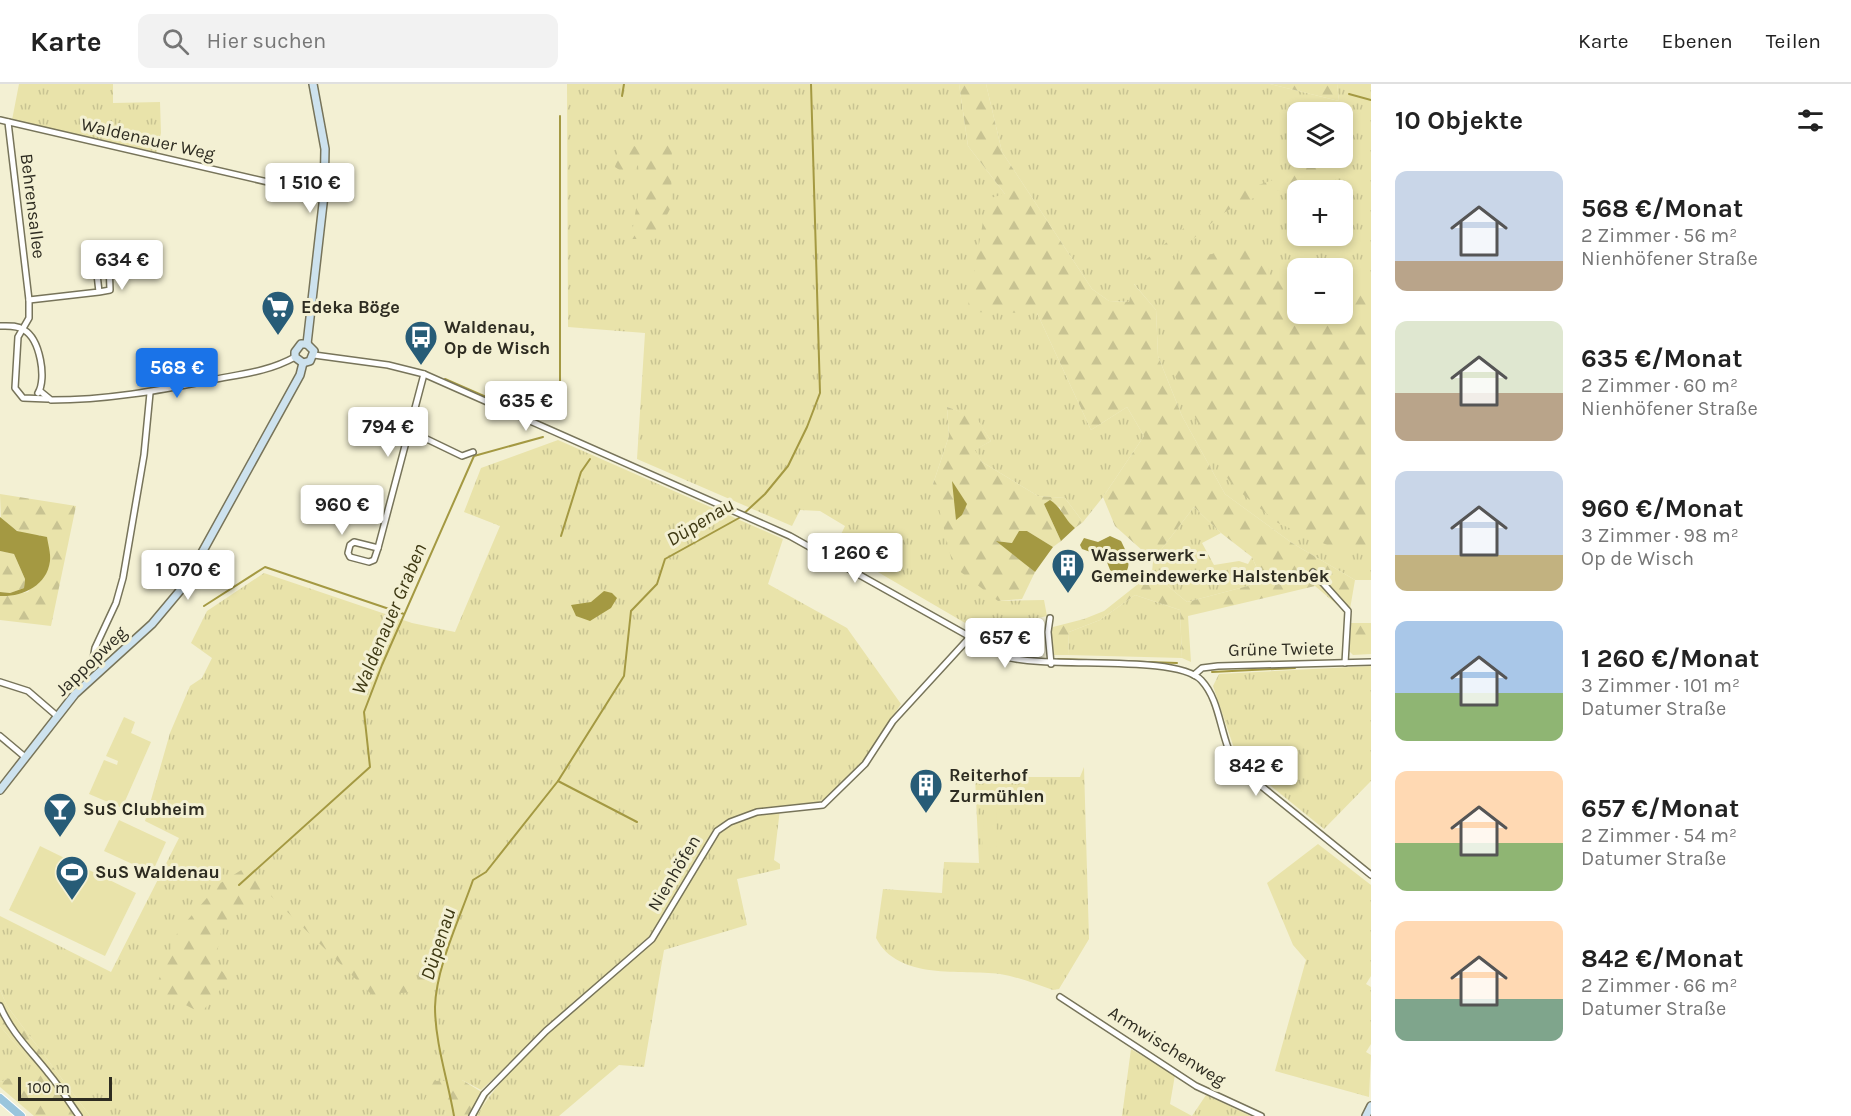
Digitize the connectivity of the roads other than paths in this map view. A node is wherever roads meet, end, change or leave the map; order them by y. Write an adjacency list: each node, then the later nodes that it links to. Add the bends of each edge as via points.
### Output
1 (313, 84): 4 (street, via 325,149)
2 (0, 120): 3 (street, Waldenauer Weg)
3 (8, 122): 4 (street, Waldenauer Weg); 6 (street, Behrensallee)
4 (324, 195): 9 (street)
5 (99, 292): 5 (street, via 110,290 111,286 109,263 105,260 96,265); 6 (street)
6 (29, 300): 8 (street, Behrensallee, via 29,318)
7 (0, 326): 8 (street)
8 (22, 328): 14 (street, via 38,353); 16 (street, Behrensallee, via 15,388 23,398)
9 (307, 344): 10 (street); 11 (street, via 297,347)
10 (314, 355): 12 (street); 13 (street)
11 (296, 357): 12 (street); 15 (street, via 255,373)
12 (303, 363): 30 (street, Jappopweg, via 300,375 183,587 152,624 92,676)
13 (424, 374): 18 (street); 23 (street, via 827,554)
14 (40, 391): 16 (street); 17 (street)
15 (150, 393): 17 (street, via 87,400); 24 (street, via 144,455 123,578)
16 (33, 398): 17 (street)
17 (48, 399)
18 (408, 430): 19 (street, via 462,456); 20 (street)
19 (473, 452)
20 (378, 548): 20 (street, via 354,542 348,553 369,562 374,560)
21 (1313, 572): 26 (street, via 1348,611)
22 (1050, 618): 27 (street)
23 (970, 637): 27 (street, via 1006,657); 41 (street, Nienhöfen, via 893,721 865,764 823,805 757,812 717,831 652,939 546,1031 484,1094)
24 (93, 659)
25 (1371, 662): 26 (street, Grüne Twiete)
26 (1345, 663): 28 (street, Grüne Twiete, via 1218,666 1202,668)
27 (1052, 664): 28 (street, via 1161,665)
28 (1194, 675): 34 (street, via 1207,688 1230,757 1239,768)
29 (0, 682): 30 (street, via 28,691)
30 (57, 716): 32 (street, Jappopweg)
31 (0, 736): 32 (street)
32 (26, 758): 33 (street, Jappopweg)
33 (0, 790)
34 (1371, 875)
35 (1060, 998): 42 (street, Armwischenweg, via 1196,1086)
36 (0, 1006): 40 (street, via 24,1047 50,1074)
37 (0, 1098): 39 (main road)
38 (1371, 1106): 43 (street)
39 (21, 1116)
40 (79, 1116)
41 (472, 1116)
42 (1261, 1116)
43 (1366, 1116)

